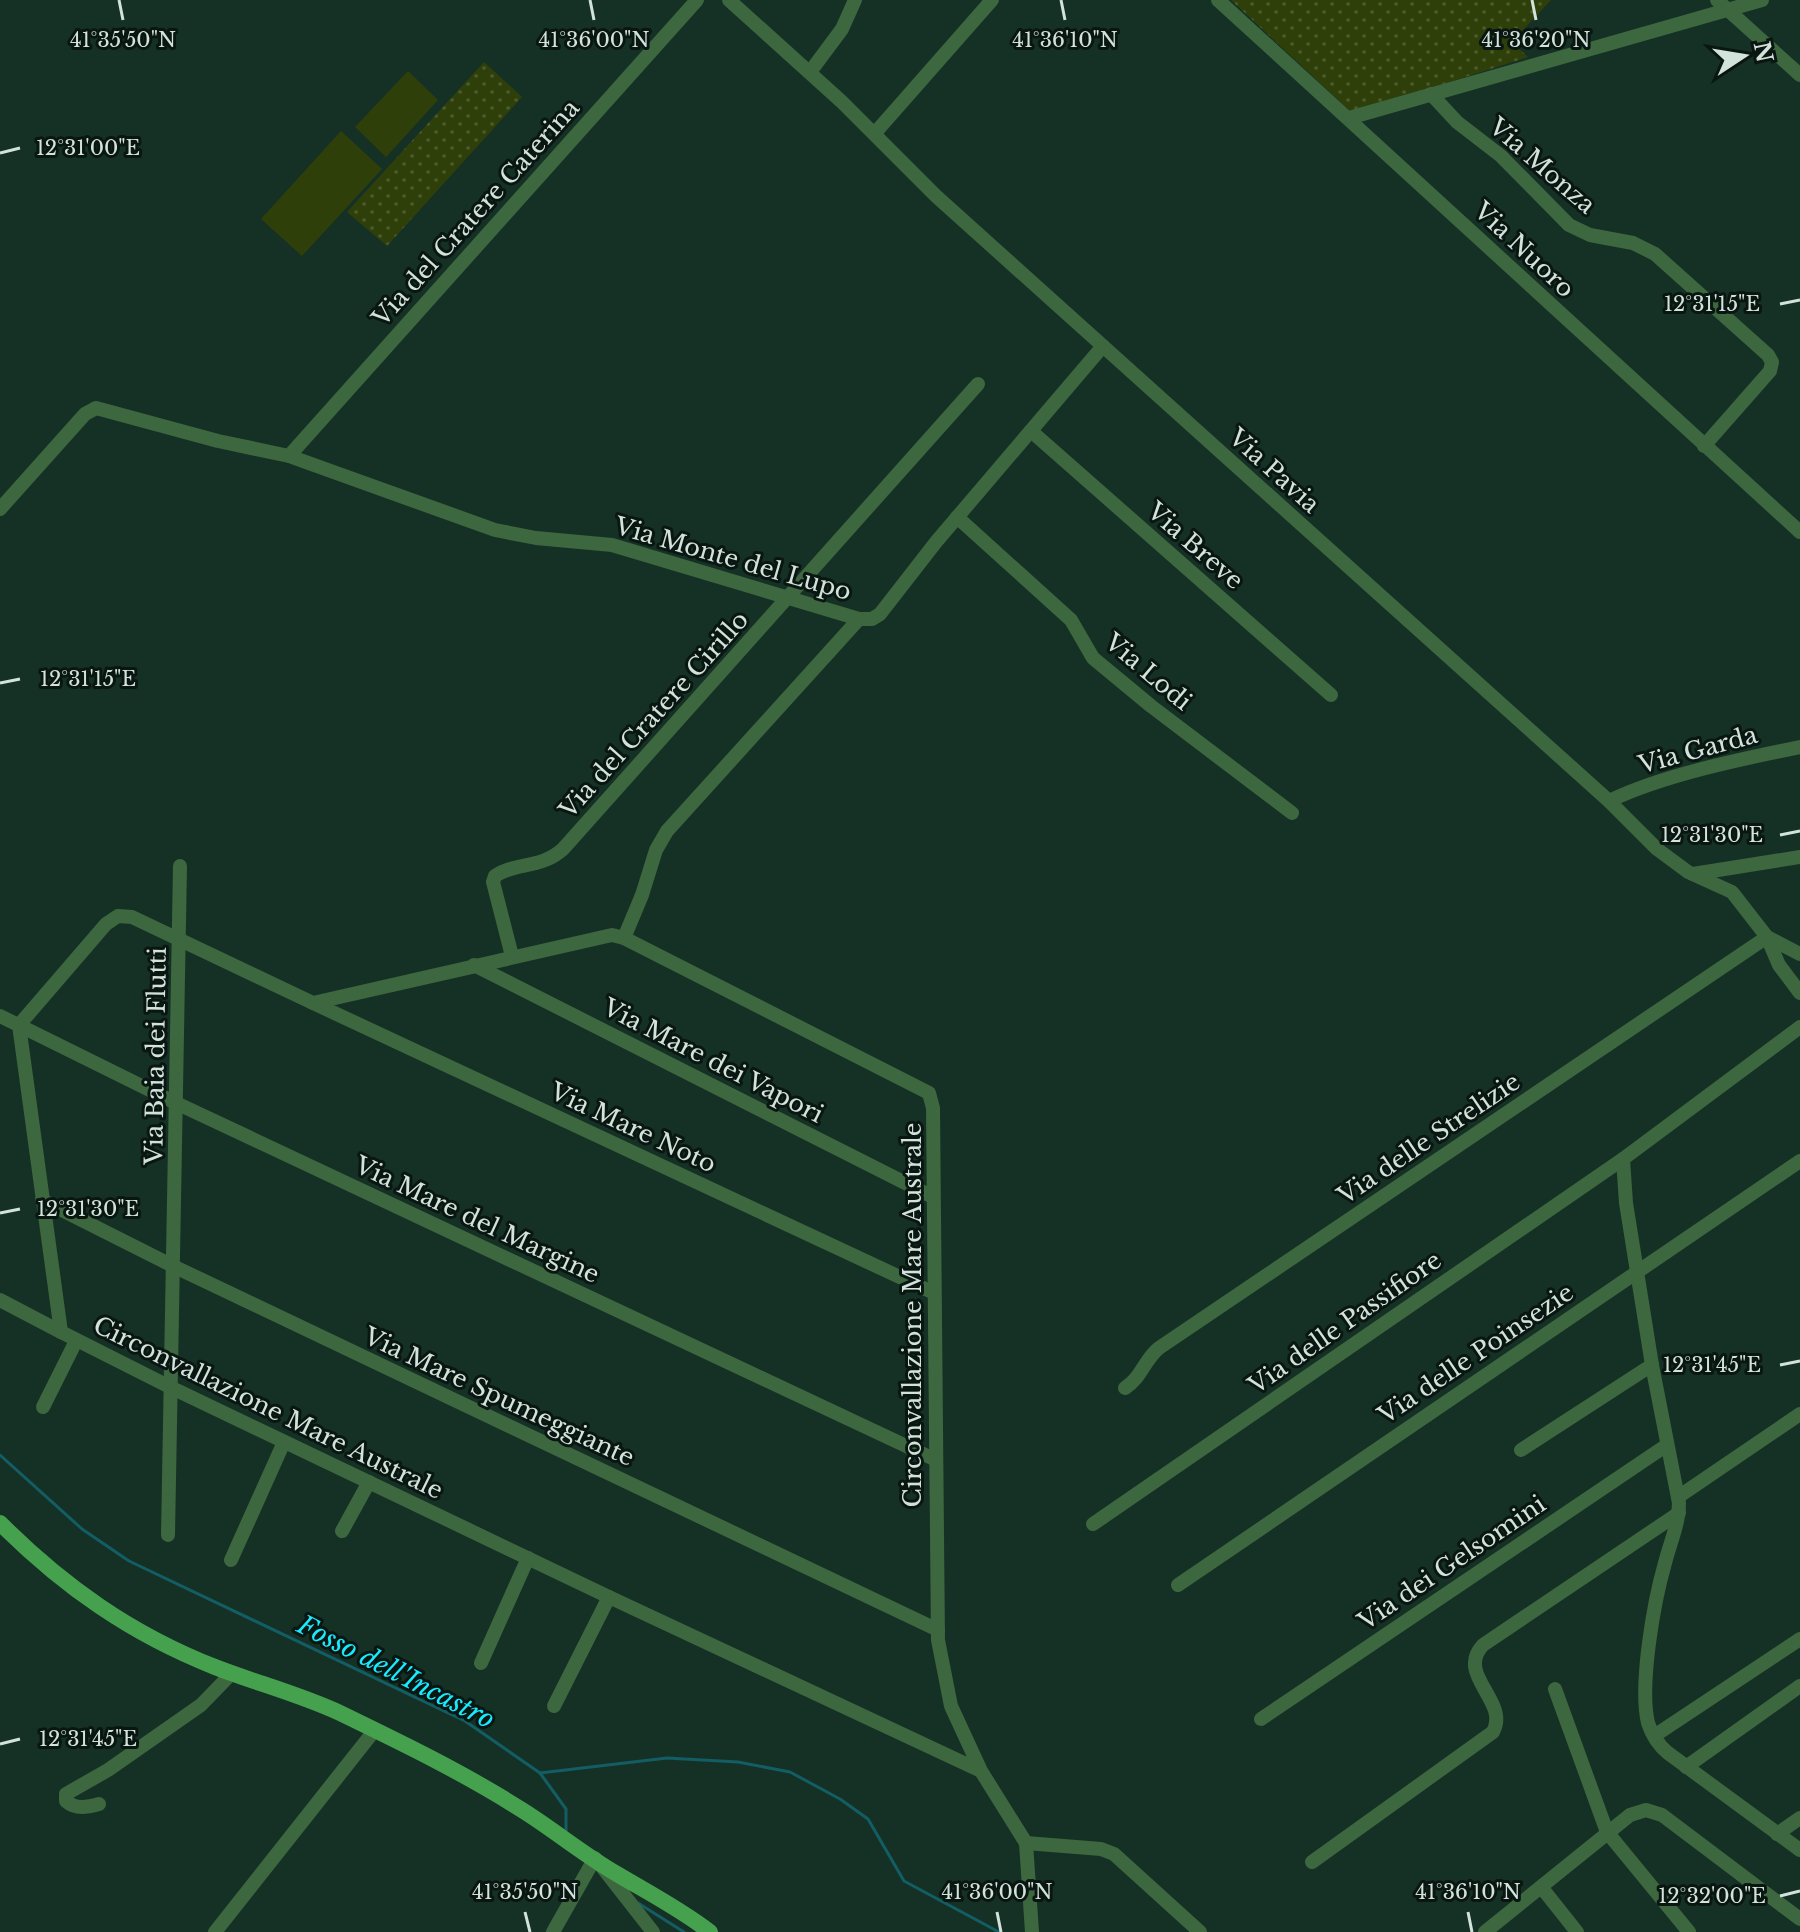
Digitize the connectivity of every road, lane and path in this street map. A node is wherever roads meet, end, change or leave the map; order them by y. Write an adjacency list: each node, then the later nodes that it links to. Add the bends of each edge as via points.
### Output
1 (697, 0): 17 (street, Via del Cratere Caterina)
2 (729, 0): 8 (street, Via Pavia)
3 (855, 0): 8 (street, via 842,29)
4 (992, 0): 12 (street)
5 (1218, 0): 11 (street, Via Nuoro)
6 (1762, 0): 7 (street)
7 (1722, 5): 9 (street); 10 (street)
8 (810, 72): 12 (street, Via Pavia)
9 (1800, 75)
10 (1431, 94): 11 (street); 16 (street, Via Monza, via 1569,225 1655,254 1768,355 1770,371)
11 (1349, 118): 16 (street, Via Nuoro)
12 (875, 133): 13 (street, Via Pavia, via 936,196)
13 (1103, 346): 15 (street, Via Monte del Lupo); 25 (street, Via Pavia)
14 (978, 384): 21 (street, Via del Cratere Cirillo)
15 (1031, 431): 19 (street, Via Monte del Lupo); 23 (street, Via Breve)
16 (1704, 446): 20 (street, Via Nuoro)
17 (289, 456): 18 (street, Via Monte del Lupo, via 96,408); 21 (street, Via Monte del Lupo, via 495,530 612,545)
18 (0, 509)
19 (957, 517): 22 (street, Via Monte del Lupo, via 880,614); 26 (street, Via Lodi, via 1071,620 1093,658)
20 (1800, 532)
21 (789, 598): 22 (street, Via Monte del Lupo); 34 (street, Via del Cratere Cirillo, via 563,849 547,860 495,876)
22 (859, 619): 31 (street, via 667,831)
23 (1331, 695)
24 (1800, 747): 25 (street, Via Garda, via 1664,781)
25 (1609, 801): 29 (street, Via Pavia, via 1642,836)
26 (1292, 813)
27 (1800, 857): 29 (street)
28 (180, 866): 32 (street, Via Baia dei Flutti)
29 (1692, 874): 30 (street, Via Pavia, via 1736,894)
30 (1767, 937): 33 (street, Via Pavia); 36 (street); 54 (street, Via delle Strelizie, via 1159,1348)
31 (624, 938): 34 (street, Circonvallazione Mare Australe, via 600,935); 44 (street, Circonvallazione Mare Australe, via 924,1089 933,1105)
32 (180, 940): 37 (street); 39 (street, via 129,916 111,920); 41 (street, Via Baia dei Flutti)
33 (1800, 954)
34 (512, 956): 35 (street, Circonvallazione Mare Australe)
35 (474, 965): 37 (street, Circonvallazione Mare Australe); 44 (street, Via Mare dei Vapori)
36 (1800, 993)
37 (313, 1003): 48 (street, Via Mare Noto)
38 (0, 1016): 39 (street, Via Mare del Margine)
39 (19, 1025): 41 (street, Via Mare del Margine); 45 (street, Circonvallazione Mare Australe)
40 (1800, 1027): 42 (street, Via delle Passifiore)
41 (176, 1103): 46 (street, Via Baia dei Flutti); 60 (street, Via Mare del Margine)
42 (1623, 1159): 47 (street); 65 (street, Via delle Passifiore)
43 (1800, 1161): 47 (street, Via delle Poinsezie)
44 (933, 1197): 48 (street, Circonvallazione Mare Australe)
45 (42, 1200): 46 (street, Via Mare Spumeggiante); 50 (street, Circonvallazione Mare Australe)
46 (175, 1267): 53 (street, Via Baia dei Flutti); 72 (street, Via Mare Spumeggiante)
47 (1637, 1271): 52 (street); 70 (street, Via delle Poinsezie)
48 (934, 1293): 60 (street, Circonvallazione Mare Australe)
49 (0, 1300): 50 (street)
50 (61, 1332): 51 (street, Circonvallazione Mare Australe)
51 (76, 1341): 53 (street, Circonvallazione Mare Australe); 55 (street)
52 (1652, 1365): 58 (street); 59 (street)
53 (172, 1388): 57 (street, Circonvallazione Mare Australe); 67 (street, Via Baia dei Flutti)
54 (1125, 1388)
55 (43, 1407)
56 (1800, 1414): 62 (street)
57 (284, 1442): 61 (street, Circonvallazione Mare Australe); 69 (street)
58 (1667, 1445): 62 (street); 79 (street, Via dei Gelsomini)
59 (1521, 1450)
60 (936, 1460): 72 (street, Circonvallazione Mare Australe)
61 (369, 1482): 66 (street); 68 (street, Circonvallazione Mare Australe)
62 (1678, 1497): 63 (street)
63 (1679, 1513): 81 (street, via 1652,1624 1646,1703); 91 (street, via 1483,1645 1475,1669 1494,1707 1493,1732)
64 (0, 1523): 75 (main road, via 92,1603 153,1640)
65 (1093, 1524)
66 (342, 1531)
67 (168, 1535)
68 (528, 1558): 71 (street, Circonvallazione Mare Australe); 74 (street)
69 (231, 1560)
70 (1178, 1585)
71 (609, 1597): 78 (street); 83 (street, Circonvallazione Mare Australe)
72 (938, 1630): 83 (street, Circonvallazione Mare Australe, via 951,1706)
73 (1800, 1639): 81 (street)
74 (481, 1663)
75 (232, 1673): 80 (main road, via 299,1695); 84 (street, via 201,1705 66,1794 73,1805)
76 (1800, 1686): 82 (street)
77 (1555, 1689): 86 (street)
78 (554, 1706)
79 (1261, 1719)
80 (374, 1731): 90 (main road, via 458,1771); 94 (street)
81 (1654, 1736): 82 (street)
82 (1686, 1767): 87 (street)
83 (981, 1771): 88 (street, Circonvallazione Mare Australe)
84 (99, 1804)
85 (1800, 1818): 87 (street)
86 (1607, 1832): 92 (street); 93 (street, via 1635,1812 1657,1812); 102 (street)
87 (1777, 1834): 89 (street)
88 (1026, 1843): 98 (street); 99 (street, via 1114,1854)
89 (1800, 1850)
90 (595, 1858): 95 (street); 96 (street); 97 (main road)
91 (1312, 1862)
92 (1542, 1888): 100 (street); 101 (street)
93 (1800, 1919)
94 (215, 1932)
95 (553, 1932)
96 (653, 1932)
97 (710, 1932)
98 (1032, 1932)
99 (1200, 1932)
100 (1485, 1932)
101 (1577, 1932)
102 (1689, 1932)

